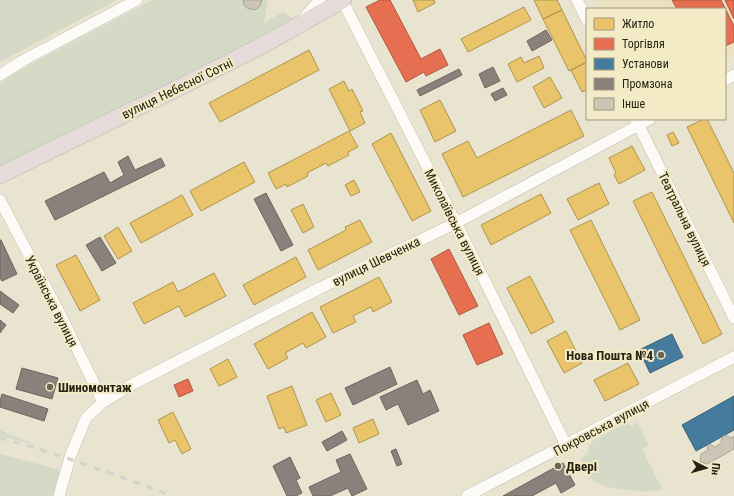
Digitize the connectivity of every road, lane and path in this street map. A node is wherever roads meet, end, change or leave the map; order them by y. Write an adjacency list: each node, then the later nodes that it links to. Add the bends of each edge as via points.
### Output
1 (137, 0): 7 (street)
2 (320, 0): 6 (street)
3 (342, 0): 6 (highway, вулиця Небесної Сотні); 11 (street, Миколаївська вулиця)
4 (577, 0): 5 (street)
5 (586, 18)
6 (295, 27): 9 (highway, вулиця Небесної Сотні, via 170,92)
7 (0, 75)
8 (637, 122): 11 (street, вулиця Шевченка); 12 (street, Театральна вулиця)
9 (4, 172)
10 (0, 200): 14 (street, Українська вулиця)
11 (456, 223): 14 (street, вулиця Шевченка, via 313,291); 15 (street, Миколаївська вулиця)
12 (734, 318)
13 (734, 357): 15 (street, Покровська вулиця)
14 (103, 402): 16 (street, вулиця Шевченка, via 86,418 70,457)
15 (566, 445): 17 (street, Покровська вулиця)
16 (59, 496)
17 (468, 496)

